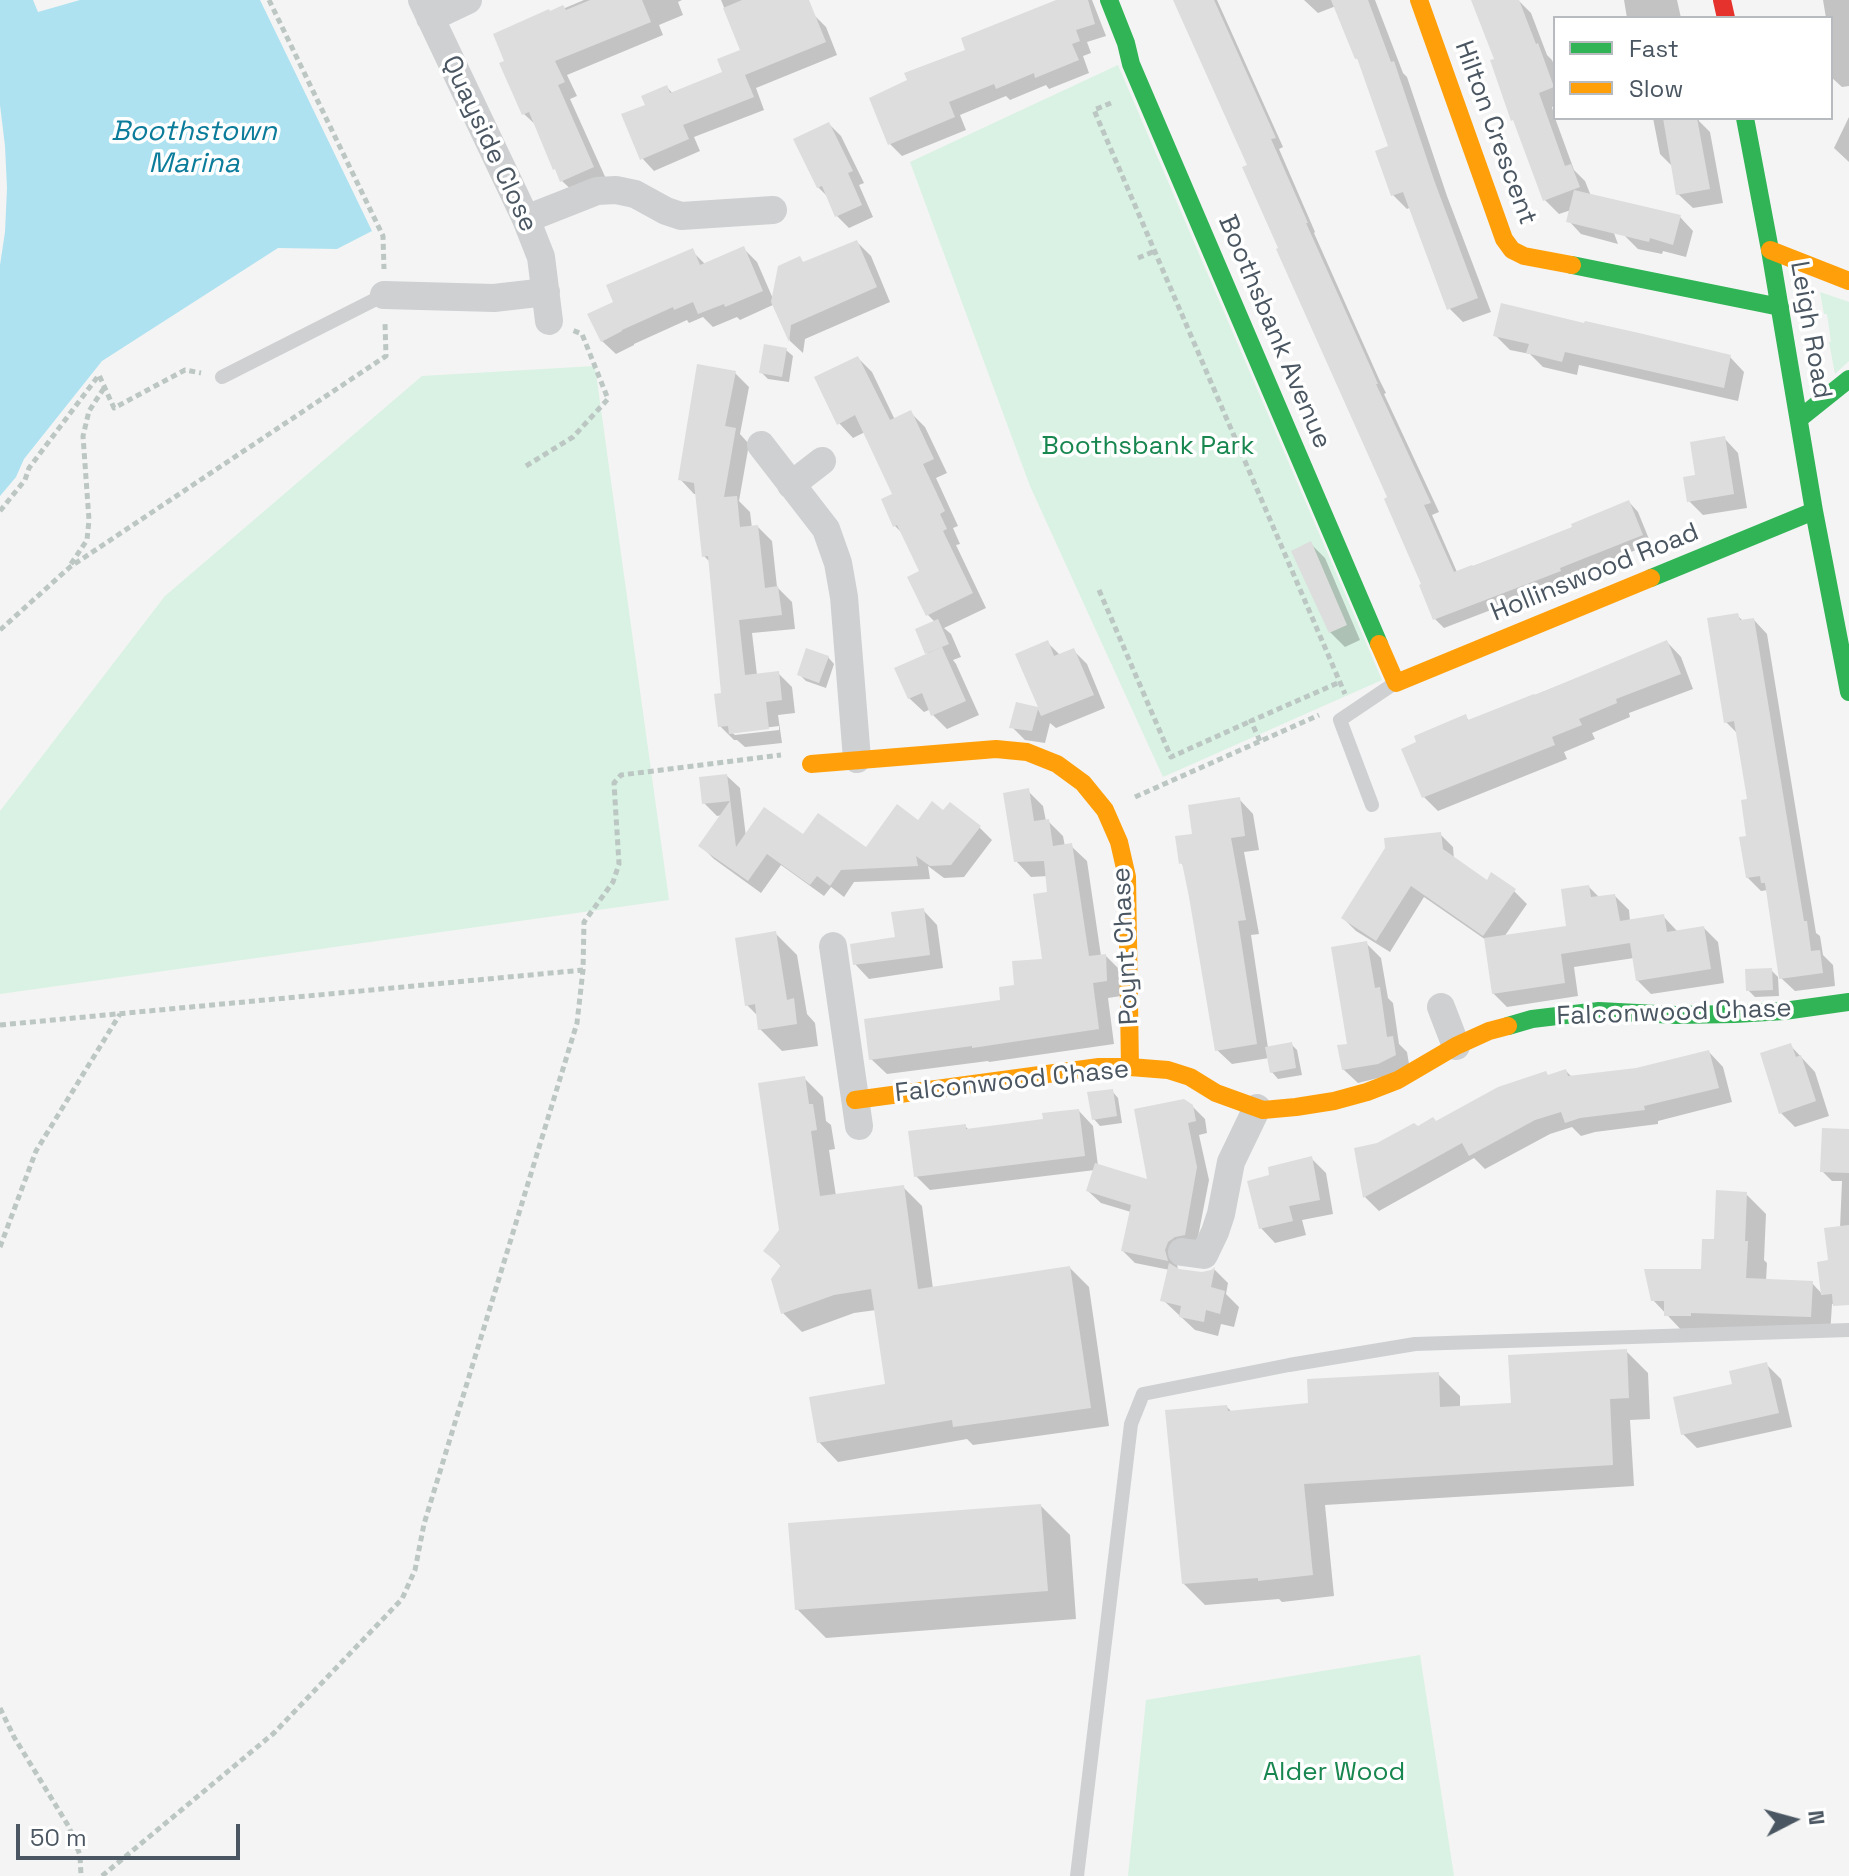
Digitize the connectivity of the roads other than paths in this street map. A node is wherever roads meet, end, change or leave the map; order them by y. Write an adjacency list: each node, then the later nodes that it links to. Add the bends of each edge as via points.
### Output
1 (468, 0): 4 (street)
2 (1109, 0): 21 (street, Boothsbank Avenue, via 1131,64)
3 (1419, 0): 12 (street, Hilton Crescent, via 1512,250)
4 (426, 9): 7 (street, Quayside Close)
5 (1745, 120): 8 (street, Leigh Road)
6 (773, 210): 7 (street, via 727,201 681,216 616,190 597,191)
7 (526, 219): 10 (street, Quayside Close, via 541,257)
8 (1770, 250): 9 (street); 12 (street, Leigh Road)
9 (1849, 281)
10 (546, 292): 11 (street, via 494,298); 13 (street, Quayside Close)
11 (384, 295): 14 (lane)
12 (1780, 307): 16 (street, Leigh Road)
13 (549, 321)
14 (222, 377)
15 (1849, 379): 16 (street)
16 (1799, 419): 20 (street, Leigh Road)
17 (761, 445): 19 (street)
18 (822, 461): 19 (street)
19 (791, 485): 23 (street, via 826,529 838,563)
20 (1814, 511): 21 (street, Hollinswood Road); 22 (street, Leigh Road)
21 (1396, 683): 25 (lane, via 1340,720)
22 (1849, 692)
23 (857, 759): 24 (street, Poynt Chase); 30 (street, Poynt Chase, via 996,749 1027,752 1057,764 1083,783 1105,810 1127,877)
24 (811, 764)
25 (1372, 805)
26 (833, 946): 32 (street, Falconwood Chase)
27 (1849, 1002): 29 (street, Falconwood Chase, via 1735,1014 1569,1013 1489,1031)
28 (1441, 1007): 29 (street)
29 (1456, 1046): 31 (street, Falconwood Chase, via 1367,1092 1296,1107)
30 (1130, 1067): 31 (street, Falconwood Chase, via 1190,1077); 32 (street, Falconwood Chase, via 1099,1067)
31 (1257, 1108): 33 (street, via 1231,1162 1221,1214 1204,1255)
32 (857, 1113)
33 (1182, 1252)
34 (1849, 1330): 35 (lane, via 1415,1344 1143,1394 1131,1424)
35 (1077, 1876)

